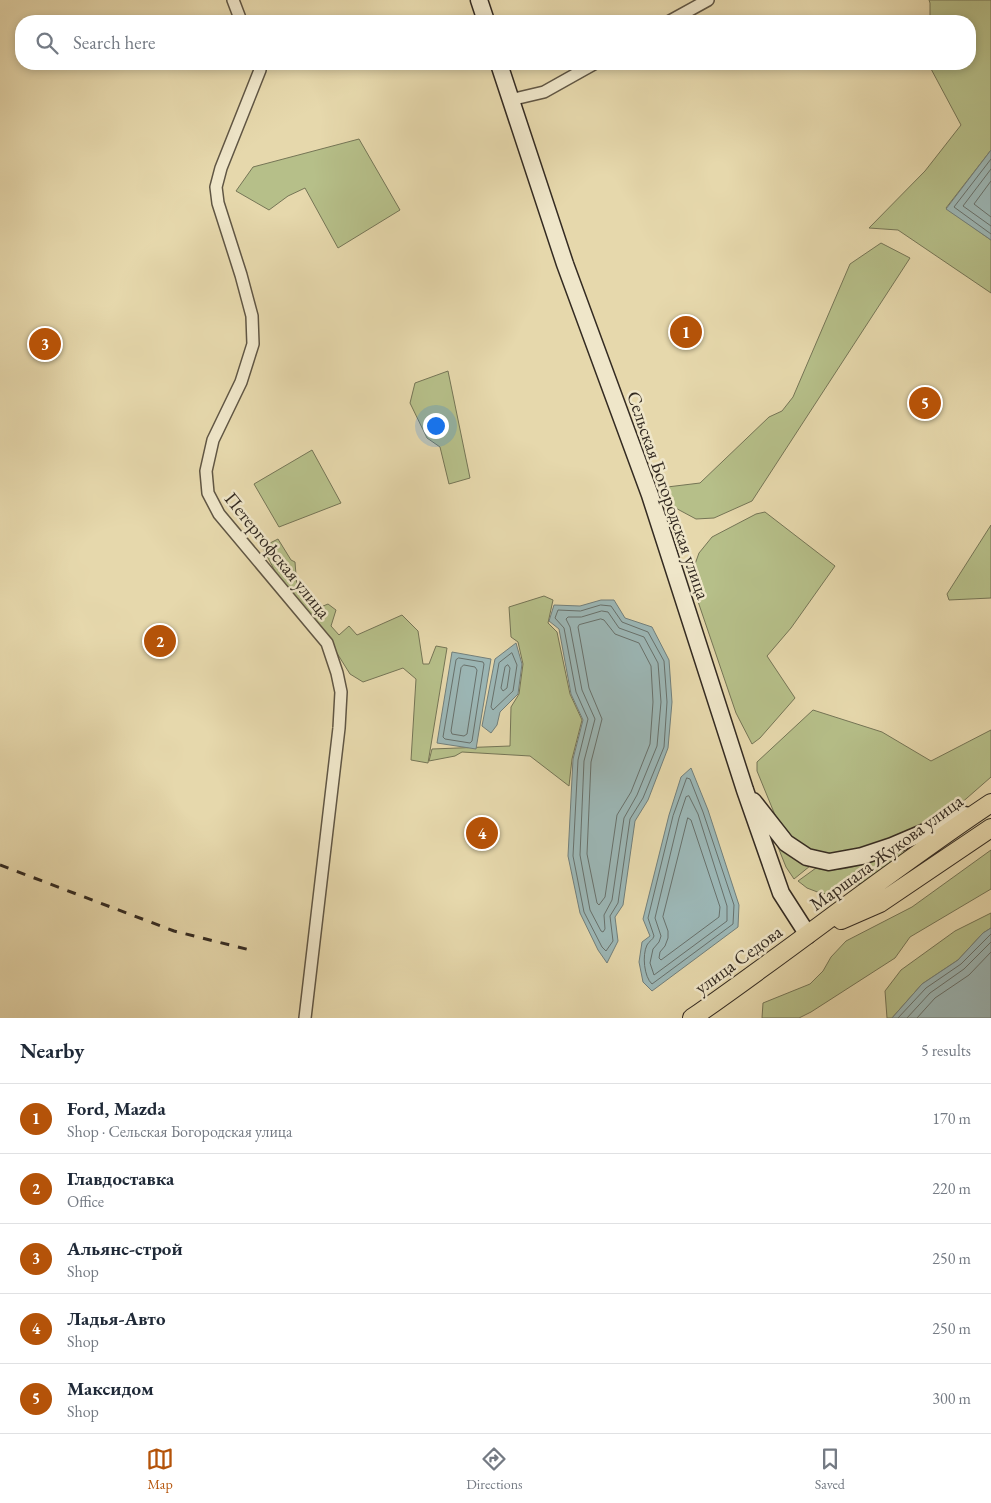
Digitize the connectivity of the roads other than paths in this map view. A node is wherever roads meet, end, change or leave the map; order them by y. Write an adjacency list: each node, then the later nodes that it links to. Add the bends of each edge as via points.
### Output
1 (233, 0): 4 (street)
2 (479, 0): 5 (main road)
3 (708, 0): 6 (street)
4 (239, 15)
5 (484, 15)
6 (681, 15)
7 (258, 70): 15 (street, Петергофская улица, via 216,187 252,316 253,344 241,382 213,440 206,471 208,493 219,514 327,643 337,673 339,728)
8 (501, 70): 10 (main road, Сельская Богородская улица)
9 (583, 70): 10 (street, via 544,92)
10 (510, 100): 11 (main road, Сельская Богородская улица, via 565,264 650,495)
11 (745, 790): 12 (main road, via 786,843 807,857 829,862 892,846); 14 (main road, Сельская Богородская улица, via 781,893)
12 (988, 804): 14 (main road, Маршала Жукова улица)
13 (991, 828): 14 (main road, Маршала Жукова улица, via 880,903)
14 (808, 935): 16 (main road, улица Седова)
15 (305, 1018)
16 (692, 1018)

